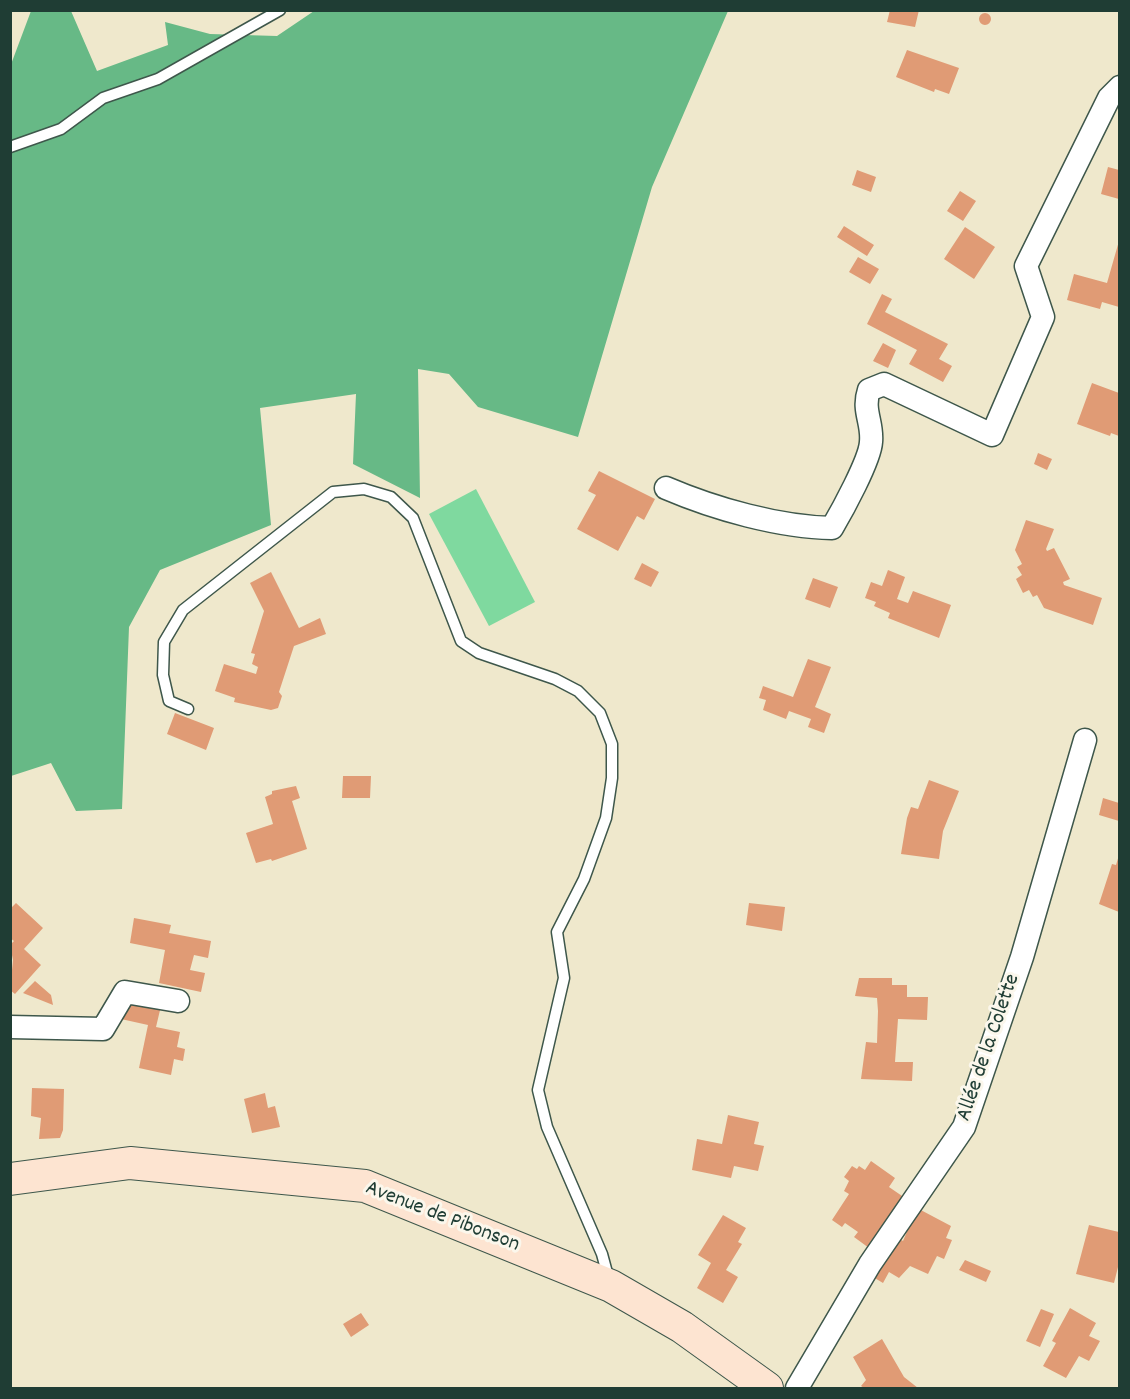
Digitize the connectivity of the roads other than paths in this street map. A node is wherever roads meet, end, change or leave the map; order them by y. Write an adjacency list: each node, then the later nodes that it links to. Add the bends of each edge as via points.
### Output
1 (280, 10): 3 (lane, via 158,79 103,98 61,129)
2 (1119, 87): 4 (street, via 1109,98 1026,266 1043,317 992,435 884,384 869,390 865,403 871,442 850,496 832,528 809,528 700,503)
3 (10, 147)
4 (666, 488)
5 (188, 709): 10 (lane, via 169,701 163,675 164,642 183,610 333,492 364,489 391,497 414,518 461,641 479,653 555,679 578,691 600,712 612,744 606,818 584,879 557,932 564,978 538,1090 547,1127 602,1254)
6 (1085, 740): 12 (street, Allée de la Colette, via 1022,957 964,1127 870,1264)
7 (178, 1000): 8 (street, via 124,992 104,1029)
8 (10, 1027)
9 (10, 1179): 10 (street, Avenue de Pibonson, via 130,1163 365,1186)
10 (611, 1286): 11 (street, Avenue de Pibonson, via 682,1327)
11 (767, 1389)
12 (797, 1389)

